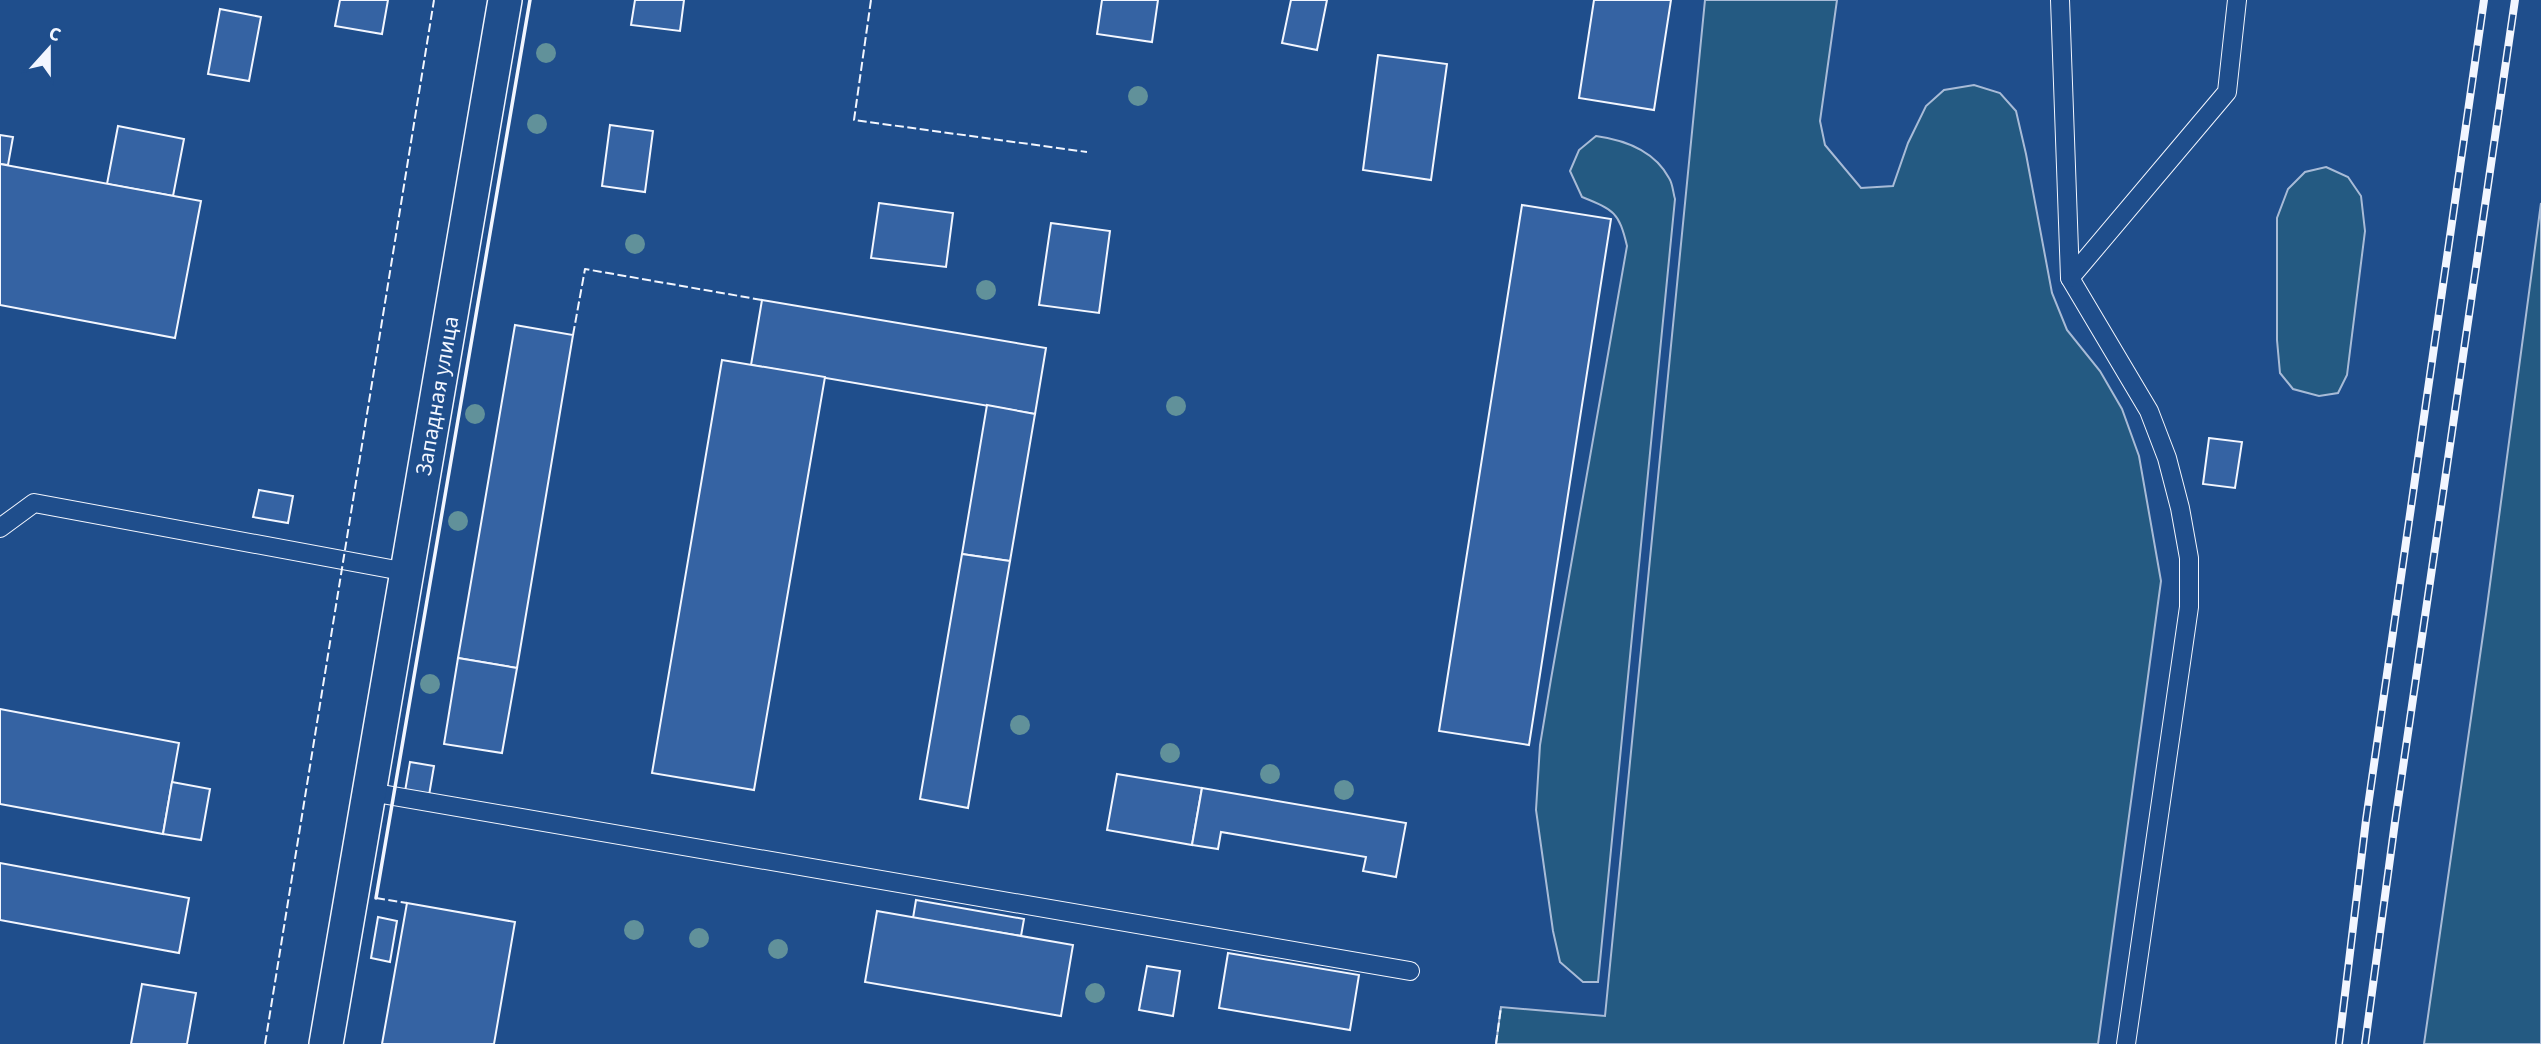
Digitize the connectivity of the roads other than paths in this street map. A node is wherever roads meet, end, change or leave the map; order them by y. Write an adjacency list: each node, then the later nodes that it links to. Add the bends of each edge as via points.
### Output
1 (505, 0): 6 (street, Западная улица)
2 (2060, 0): 4 (lane)
3 (2237, 0): 4 (lane, via 2227,92)
4 (2070, 278): 10 (lane, via 2149,411 2167,458 2189,558 2189,607)
5 (0, 528): 6 (lane, via 34,503)
6 (407, 572): 7 (street, Западная улица)
7 (370, 792): 8 (lane); 9 (street, Западная улица)
8 (1410, 971)
9 (326, 1044)
10 (2126, 1044)

